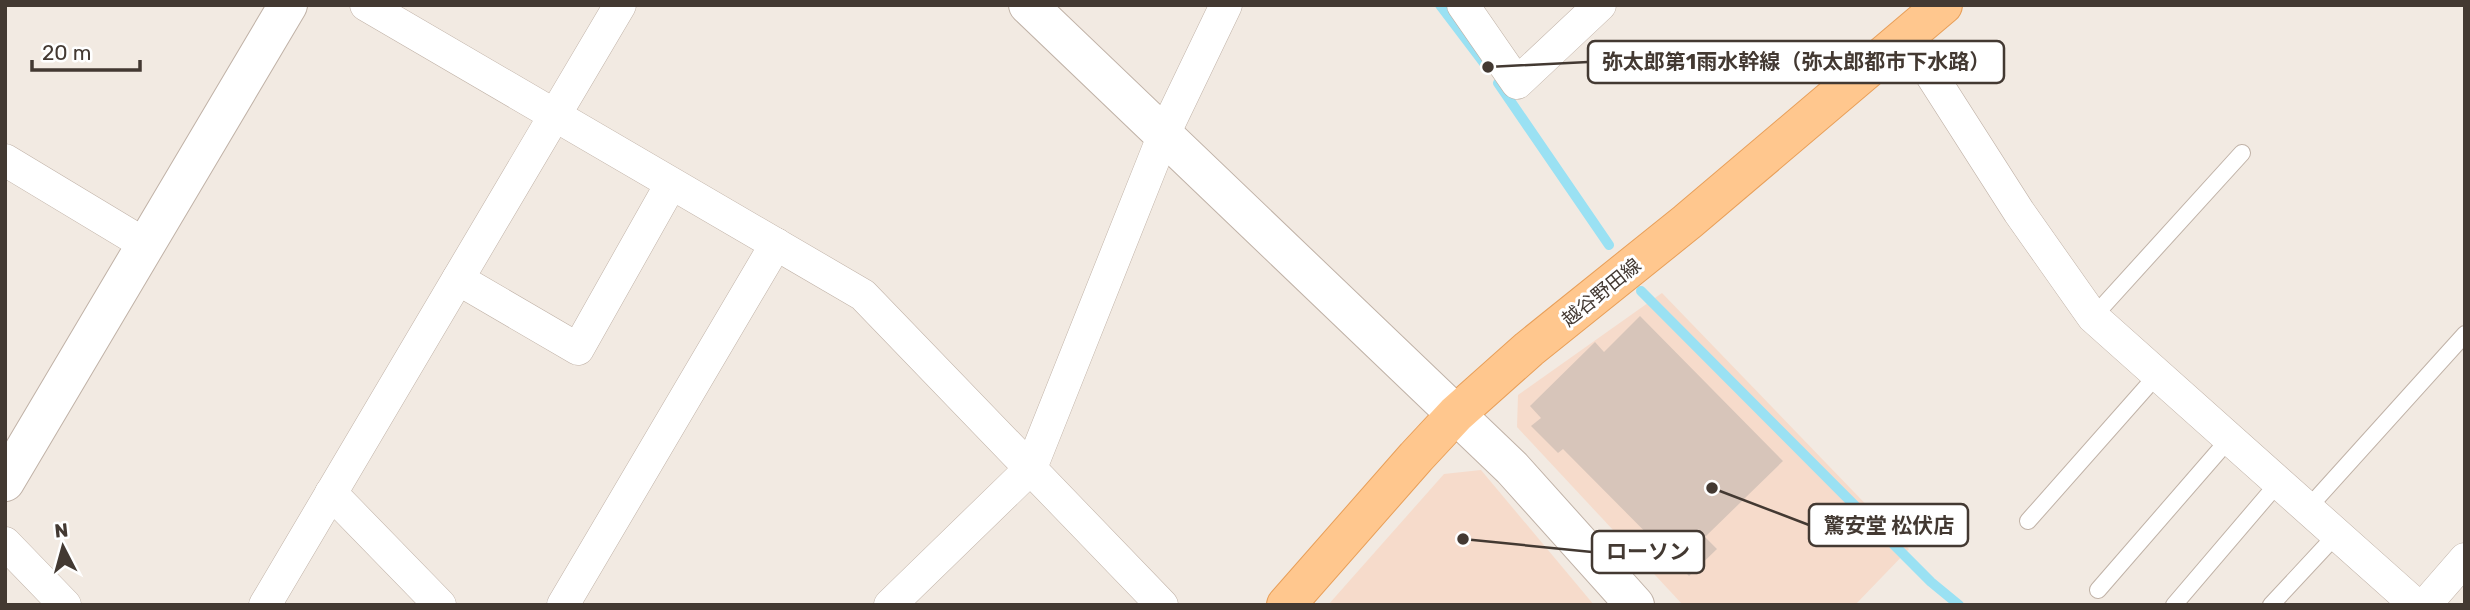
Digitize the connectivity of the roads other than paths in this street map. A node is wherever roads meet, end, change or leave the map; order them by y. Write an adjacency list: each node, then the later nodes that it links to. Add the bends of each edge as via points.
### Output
1 (288, 5): 16 (street)
2 (366, 5): 10 (street)
3 (620, 5): 10 (street)
4 (1028, 5): 11 (street)
5 (1226, 5): 11 (street)
6 (1463, 5): 7 (street, via 1517,83)
7 (1600, 5)
8 (1943, 5): 9 (main road, 越谷野田線)
9 (1906, 37): 18 (street); 21 (main road, 越谷野田線)
10 (554, 116): 14 (street); 17 (street)
11 (1164, 134): 21 (street); 23 (street)
12 (2242, 153): 18 (lane)
13 (5, 160): 16 (street)
14 (671, 184): 15 (street); 17 (street, via 578,349)
15 (776, 244): 23 (street, via 863,295); 36 (street)
16 (146, 245): 24 (street)
17 (458, 279): 26 (street)
18 (2094, 317): 20 (street)
19 (2465, 334): 27 (lane)
20 (2158, 374): 22 (street); 28 (lane)
21 (1456, 414): 39 (main road, 越谷野田線); 40 (street, via 1512,468)
22 (2230, 438): 25 (street); 32 (lane)
23 (1031, 468): 37 (street); 38 (street)
24 (5, 482)
25 (2279, 482): 27 (street); 41 (lane)
26 (331, 493): 34 (street); 35 (street)
27 (2308, 508): 29 (street)
28 (2028, 521)
29 (2337, 534): 42 (lane); 43 (street)
30 (5, 543): 33 (street)
31 (2465, 558): 44 (street)
32 (2098, 590)
33 (65, 605)
34 (265, 605)
35 (440, 605)
36 (563, 605)
37 (890, 605)
38 (1162, 605)
39 (1286, 605)
40 (1635, 605)
41 (2174, 605)
42 (2271, 605)
43 (2416, 605)
44 (2425, 605)

